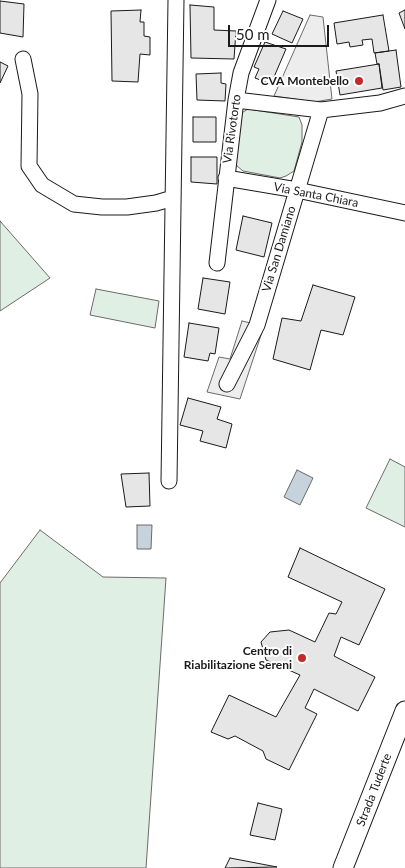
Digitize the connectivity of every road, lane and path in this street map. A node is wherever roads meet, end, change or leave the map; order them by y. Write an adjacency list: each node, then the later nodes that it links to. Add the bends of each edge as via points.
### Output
1 (176, 0): 9 (street)
2 (268, 0): 5 (street, Via Rivotorto, via 241,73)
3 (23, 59): 9 (street, via 30,94 29,166 42,186 74,204 102,208 156,203)
4 (405, 96): 6 (street, via 380,103)
5 (236, 100): 6 (street); 7 (street, Via Rivotorto)
6 (320, 110): 8 (street, Via San Damiano)
7 (226, 178): 8 (street, Via Santa Chiara); 11 (street, Via Rivotorto)
8 (297, 190): 10 (street, Via Santa Chiara); 12 (street, Via San Damiano, via 257,325)
9 (173, 198): 13 (street)
10 (405, 213)
11 (217, 263)
12 (227, 384)
13 (170, 481)
14 (405, 711): 15 (main road, Strada Tuderte)
15 (343, 868)

